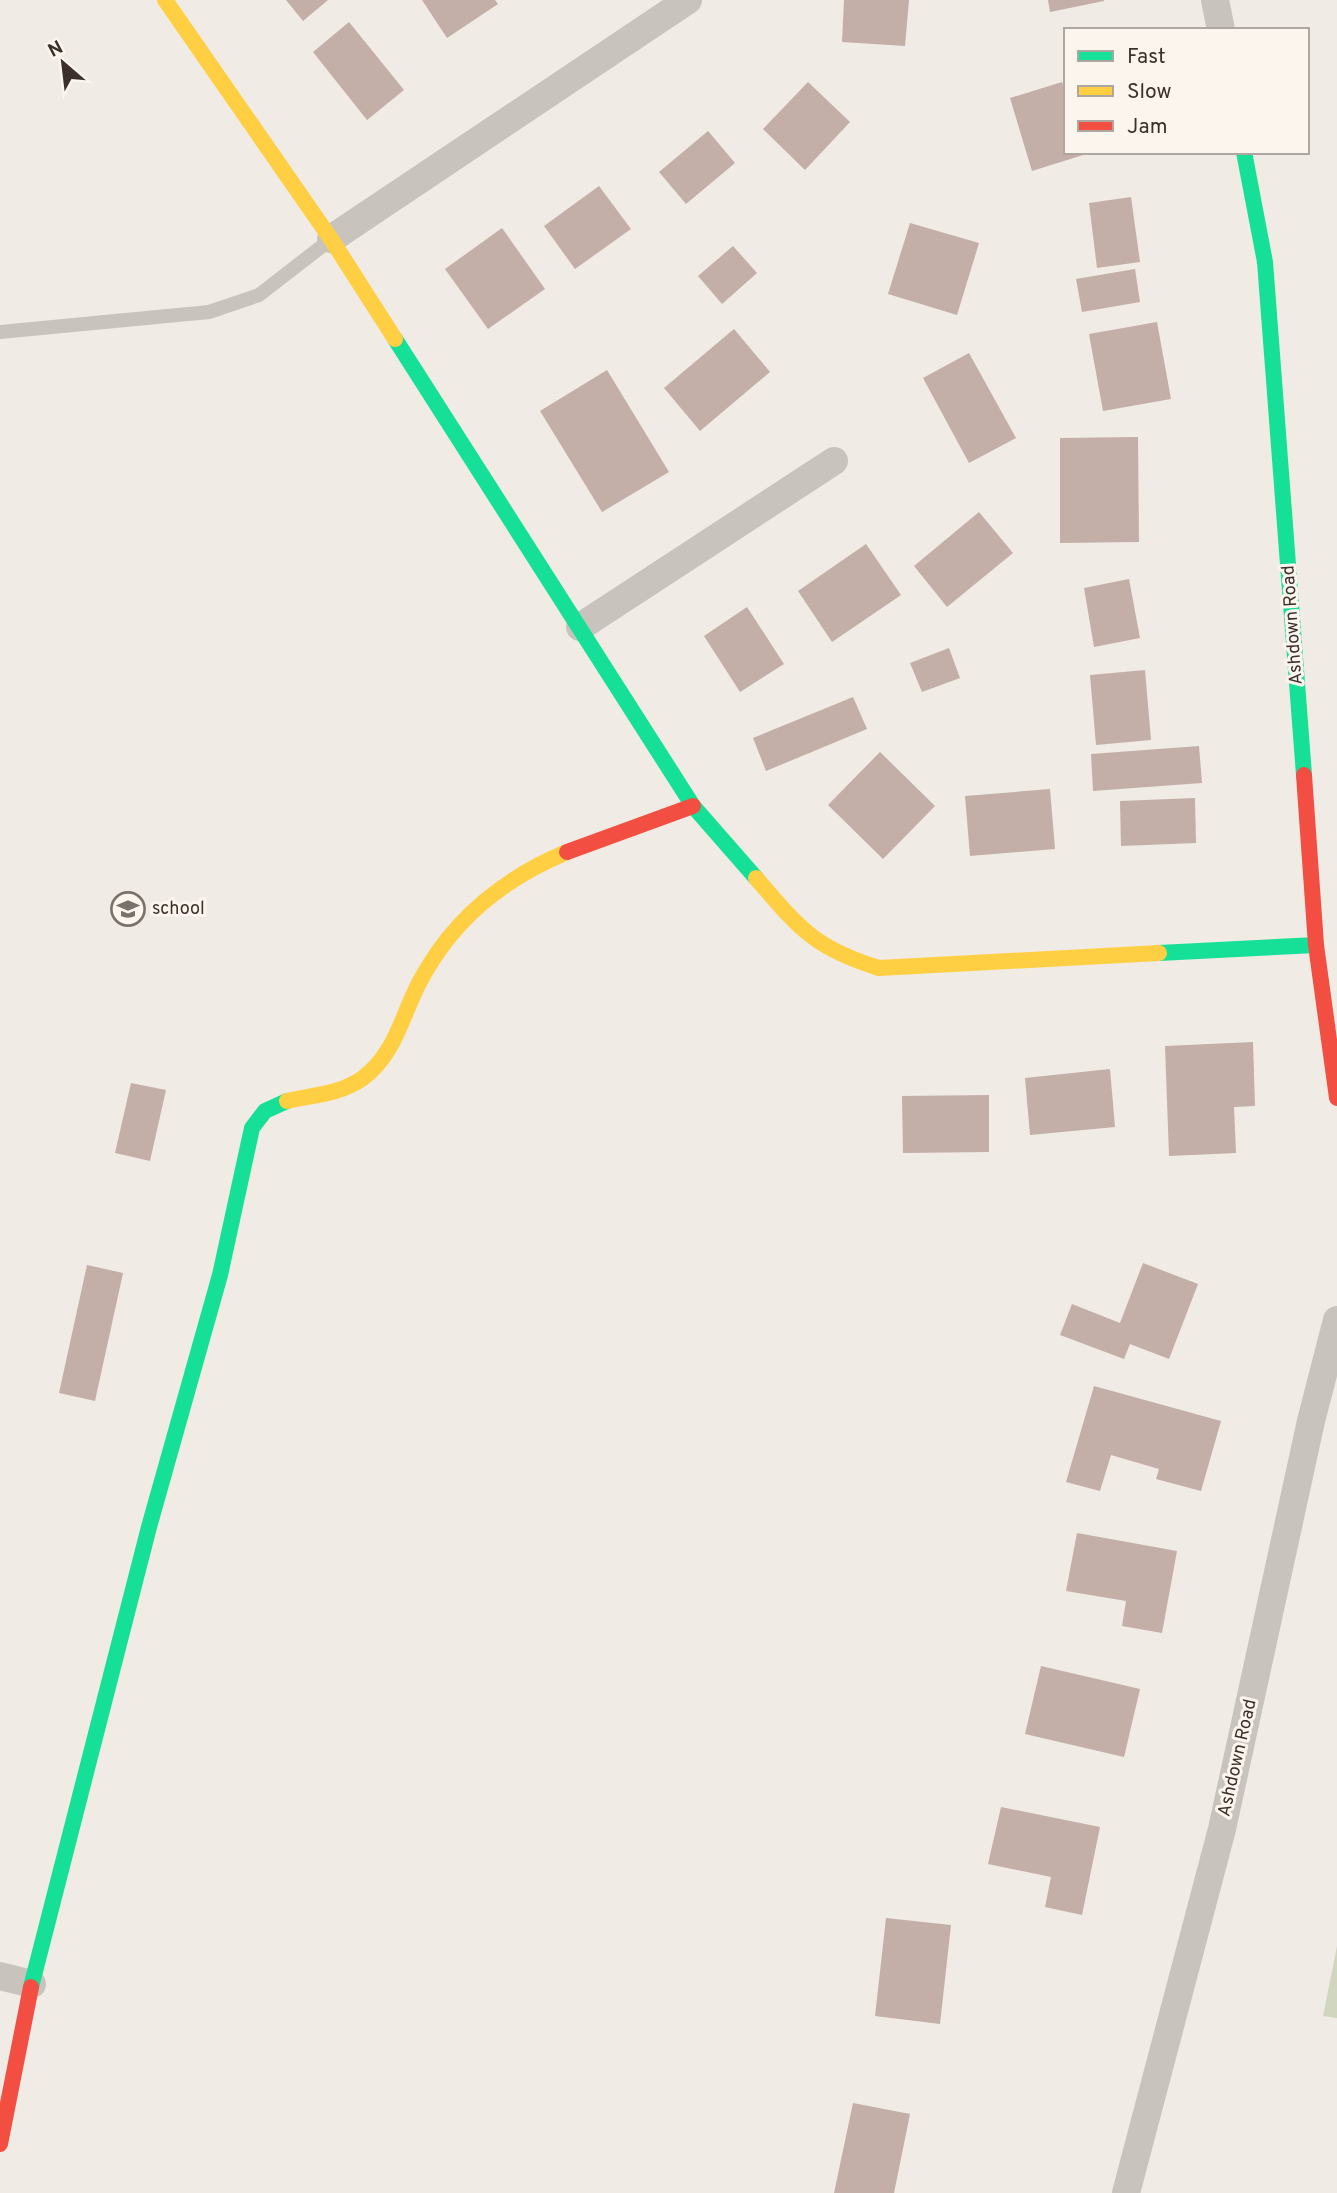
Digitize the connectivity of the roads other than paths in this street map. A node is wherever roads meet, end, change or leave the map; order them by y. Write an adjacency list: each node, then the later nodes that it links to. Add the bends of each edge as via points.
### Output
1 (165, 0): 6 (street)
2 (688, 0): 6 (street)
3 (1215, 0): 4 (street)
4 (1221, 28)
5 (1244, 154): 11 (street, Ashdown Road, via 1265,262 1271,326)
6 (331, 239): 7 (lane, via 259,295 209,312); 9 (street)
7 (0, 332)
8 (834, 461): 9 (street)
9 (580, 627): 10 (street)
10 (693, 806): 11 (street, via 801,930 840,956 879,968); 15 (street, via 565,852 523,872 484,899 453,930 413,990 390,1052 341,1091 265,1110 252,1128 220,1275 149,1527)
11 (1316, 945): 12 (street, Ashdown Road)
12 (1337, 1098)
13 (1337, 1320): 17 (street, Ashdown Road, via 1222,1829)
14 (0, 1976): 15 (street)
15 (32, 1984): 16 (street)
16 (0, 2144)
17 (1126, 2193)

